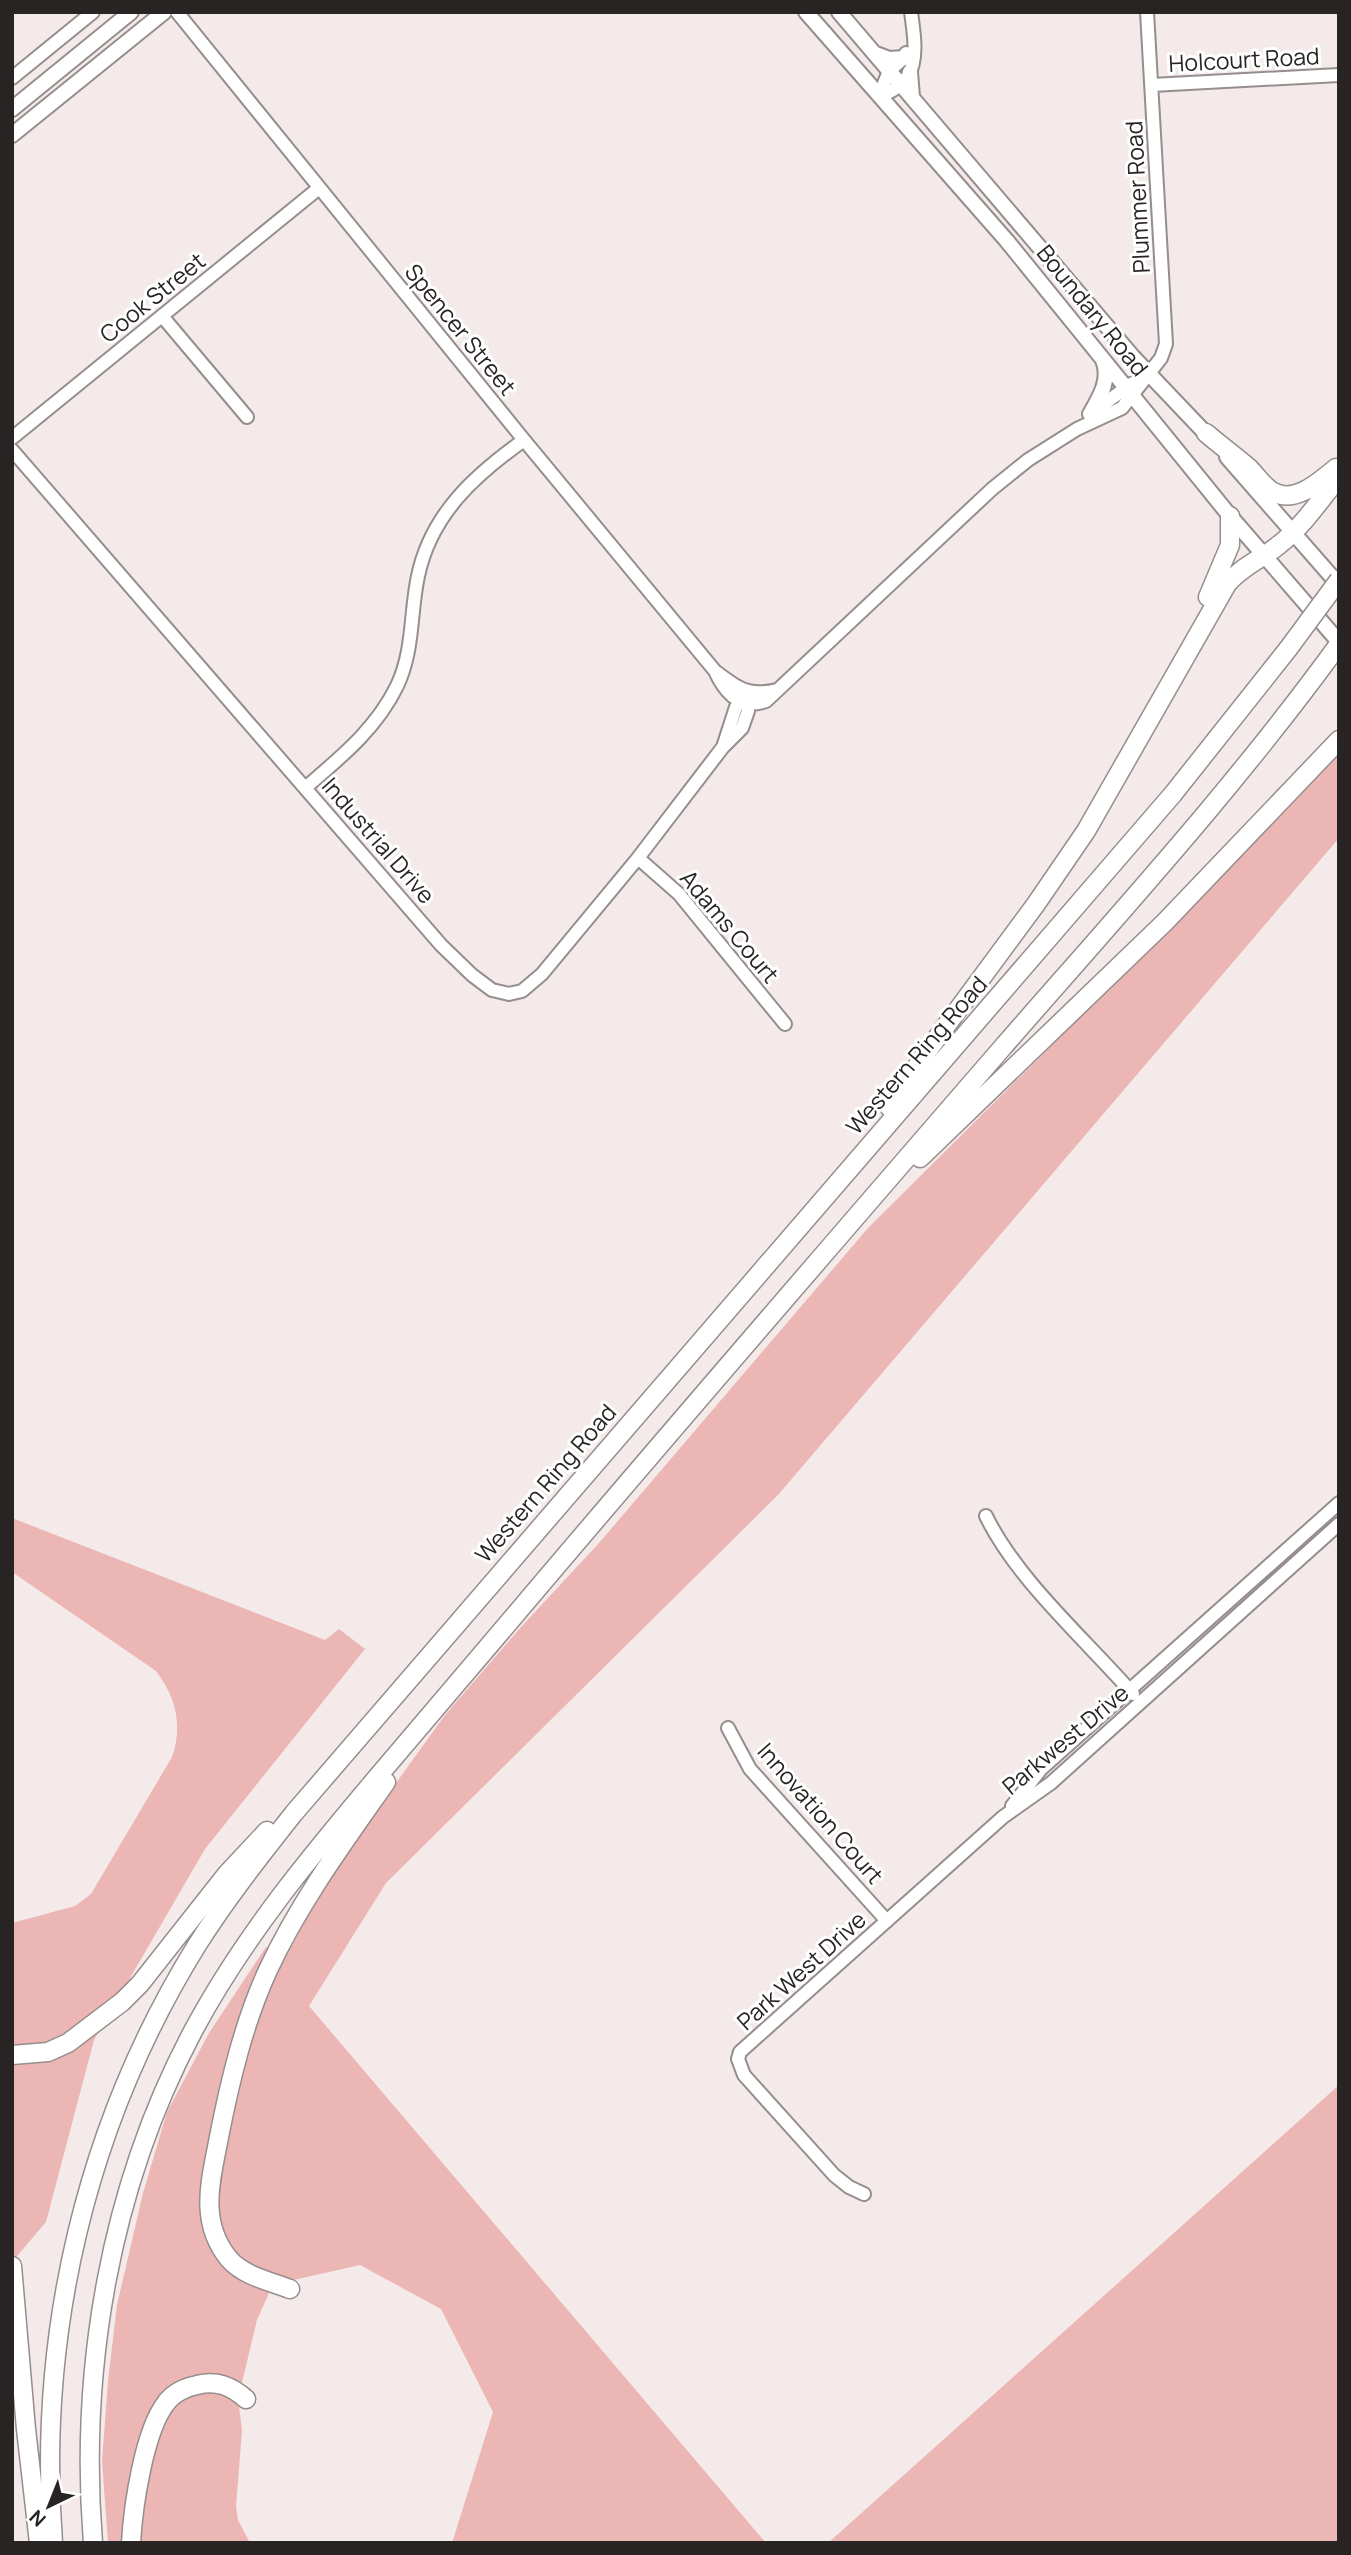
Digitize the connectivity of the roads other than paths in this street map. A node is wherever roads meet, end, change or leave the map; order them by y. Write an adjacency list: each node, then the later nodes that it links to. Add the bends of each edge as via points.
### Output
1 (93, 12): 13 (street)
2 (131, 12): 17 (main road)
3 (163, 12): 18 (main road)
4 (177, 12): 19 (street, Spencer Street)
5 (806, 12): 16 (main road, Boundary Road)
6 (839, 12): 9 (main road, Boundary Road)
7 (911, 12): 10 (street, via 915,57)
8 (1147, 12): 14 (street, Plummer Road)
9 (874, 54): 10 (main road); 11 (main road, Boundary Road)
10 (907, 65): 11 (street); 15 (main road)
11 (890, 71): 15 (main road, Boundary Road); 16 (street)
12 (1339, 75): 14 (street, Holcourt Road)
13 (12, 78)
14 (1152, 85): 22 (street, Plummer Road, via 1166,344)
15 (907, 92): 16 (street); 22 (main road, Boundary Road)
16 (879, 96): 21 (main road, Boundary Road, via 1007,240)
17 (12, 109)
18 (12, 135)
19 (319, 188): 20 (street, Cook Street); 29 (street, Spencer Street)
20 (162, 316): 25 (street); 28 (street, Cook Street)
21 (1103, 358): 23 (main road, Boundary Road); 24 (main road, via 1104,387)
22 (1148, 373): 23 (street, Plummer Road); 27 (main road, Boundary Road)
23 (1130, 391): 24 (street); 26 (street, via 1122,408); 33 (main road, Boundary Road)
24 (1090, 414): 26 (street)
25 (247, 417)
26 (1077, 429): 38 (street, via 992,489 777,690)
27 (1206, 433): 31 (highway, via 1281,495 1311,487); 34 (main road, Boundary Road)
28 (12, 438)
29 (524, 440): 38 (street, Spencer Street, via 715,671); 41 (street, via 462,491 436,527 418,576 411,641 398,684 368,732)
30 (12, 450): 41 (street, Industrial Drive)
31 (1339, 466)
32 (1339, 477): 34 (highway)
33 (1230, 516): 35 (main road, Boundary Road); 39 (highway, via 1227,554)
34 (1292, 533): 35 (highway); 36 (main road, Boundary Road)
35 (1264, 556): 37 (main road, Boundary Road); 39 (highway, via 1241,569 1227,584)
36 (1339, 583): 44 (highway, Western Ring Road, bridge, via 1173,794)
37 (1339, 643): 45 (highway, via 1249,764)
38 (745, 699): 42 (street, Industrial Drive, via 742,727)
39 (1154, 711): 44 (highway, via 1065,863 926,1053)
40 (1339, 740): 45 (highway, via 1165,922)
41 (305, 788): 42 (street, Industrial Drive, via 441,945 492,990 509,994 522,991 542,974)
42 (638, 858): 43 (street, Adams Court, via 679,894)
43 (785, 1024)
44 (854, 1163): 49 (highway, Western Ring Road)
45 (836, 1239): 51 (highway)
46 (1339, 1503): 50 (street, Parkwest Drive)
47 (986, 1516): 50 (street, via 1019,1568)
48 (1339, 1524): 52 (street, Parkwest Drive)
49 (446, 1635): 56 (highway, via 226,1875 140,1984 68,2043 48,2052); 62 (highway, Western Ring Road, via 226,1900 175,1982 124,2088 87,2192 60,2311 49,2427)
50 (1129, 1690): 52 (street); 54 (street, Parkwest Drive, via 1041,1769)
51 (442, 1701): 59 (highway, via 295,1920 259,1992 235,2066 210,2182 210,2218 220,2246 240,2269); 63 (highway, via 318,1847 248,1940 190,2036 150,2128 120,2218 93,2364 89,2454)
52 (1140, 1703): 54 (street, Parkwest Drive, via 1051,1783)
53 (728, 1728): 55 (street, Innovation Court, via 750,1769)
54 (1003, 1817): 55 (street, Park West Drive)
55 (887, 1921): 57 (street, Park West Drive, via 738,2059 744,2075 834,2175)
56 (12, 2055)
57 (864, 2194)
58 (12, 2266): 61 (highway)
59 (290, 2289)
60 (246, 2399): 64 (highway, via 227,2385 215,2383 190,2386 167,2401 155,2421 142,2469)
61 (39, 2543)
62 (53, 2543)
63 (93, 2543)
64 (131, 2543)

